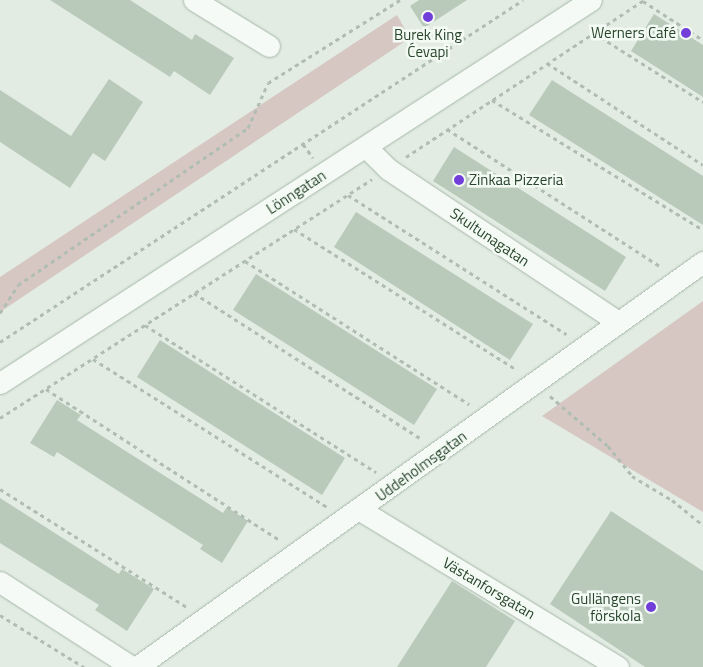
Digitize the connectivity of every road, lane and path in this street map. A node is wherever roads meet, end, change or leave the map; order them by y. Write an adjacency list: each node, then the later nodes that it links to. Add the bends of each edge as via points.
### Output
1 (194, 0): 8 (street)
2 (400, 0): 23 (path, via 268,83 248,128 18,285)
3 (522, 0): 27 (path)
4 (591, 0): 13 (street, Lönngatan)
5 (643, 0): 6 (path); 7 (path)
6 (594, 33): 9 (path); 11 (path)
7 (703, 40)
8 (269, 46)
9 (547, 64): 10 (path); 14 (path)
10 (492, 100): 12 (path); 18 (path)
11 (703, 102)
12 (447, 129): 15 (path); 21 (path)
13 (366, 147): 15 (street, Skultunagatan); 30 (street, Lönngatan)
14 (703, 165)
15 (388, 169): 16 (path); 24 (street, Skultunagatan)
16 (348, 194): 17 (path); 26 (path)
17 (294, 229): 19 (path); 29 (path)
18 (703, 230)
19 (245, 261): 22 (path); 32 (path)
20 (703, 262): 24 (street, Uddeholmsgatan)
21 (663, 268)
22 (194, 294): 25 (path); 34 (path)
23 (0, 313)
24 (618, 322): 29 (street, Uddeholmsgatan)
25 (145, 325): 28 (path); 35 (path)
26 (569, 336)
27 (0, 342)
28 (93, 359): 31 (path); 37 (path)
29 (535, 382): 38 (street, Uddeholmsgatan); 39 (path, via 608,446 632,476 672,500)
30 (0, 383)
31 (46, 389): 33 (path); 40 (path)
32 (472, 406)
33 (0, 418)
34 (424, 441)
35 (378, 474)
36 (0, 489): 42 (path)
37 (330, 509)
38 (360, 510): 46 (street, Uddeholmsgatan); 47 (street, Västanforsgatan)
39 (703, 525)
40 (283, 542)
41 (0, 582): 45 (street)
42 (191, 610)
43 (0, 615): 44 (path)
44 (84, 667)
45 (132, 667)
46 (137, 667)
47 (618, 667)

